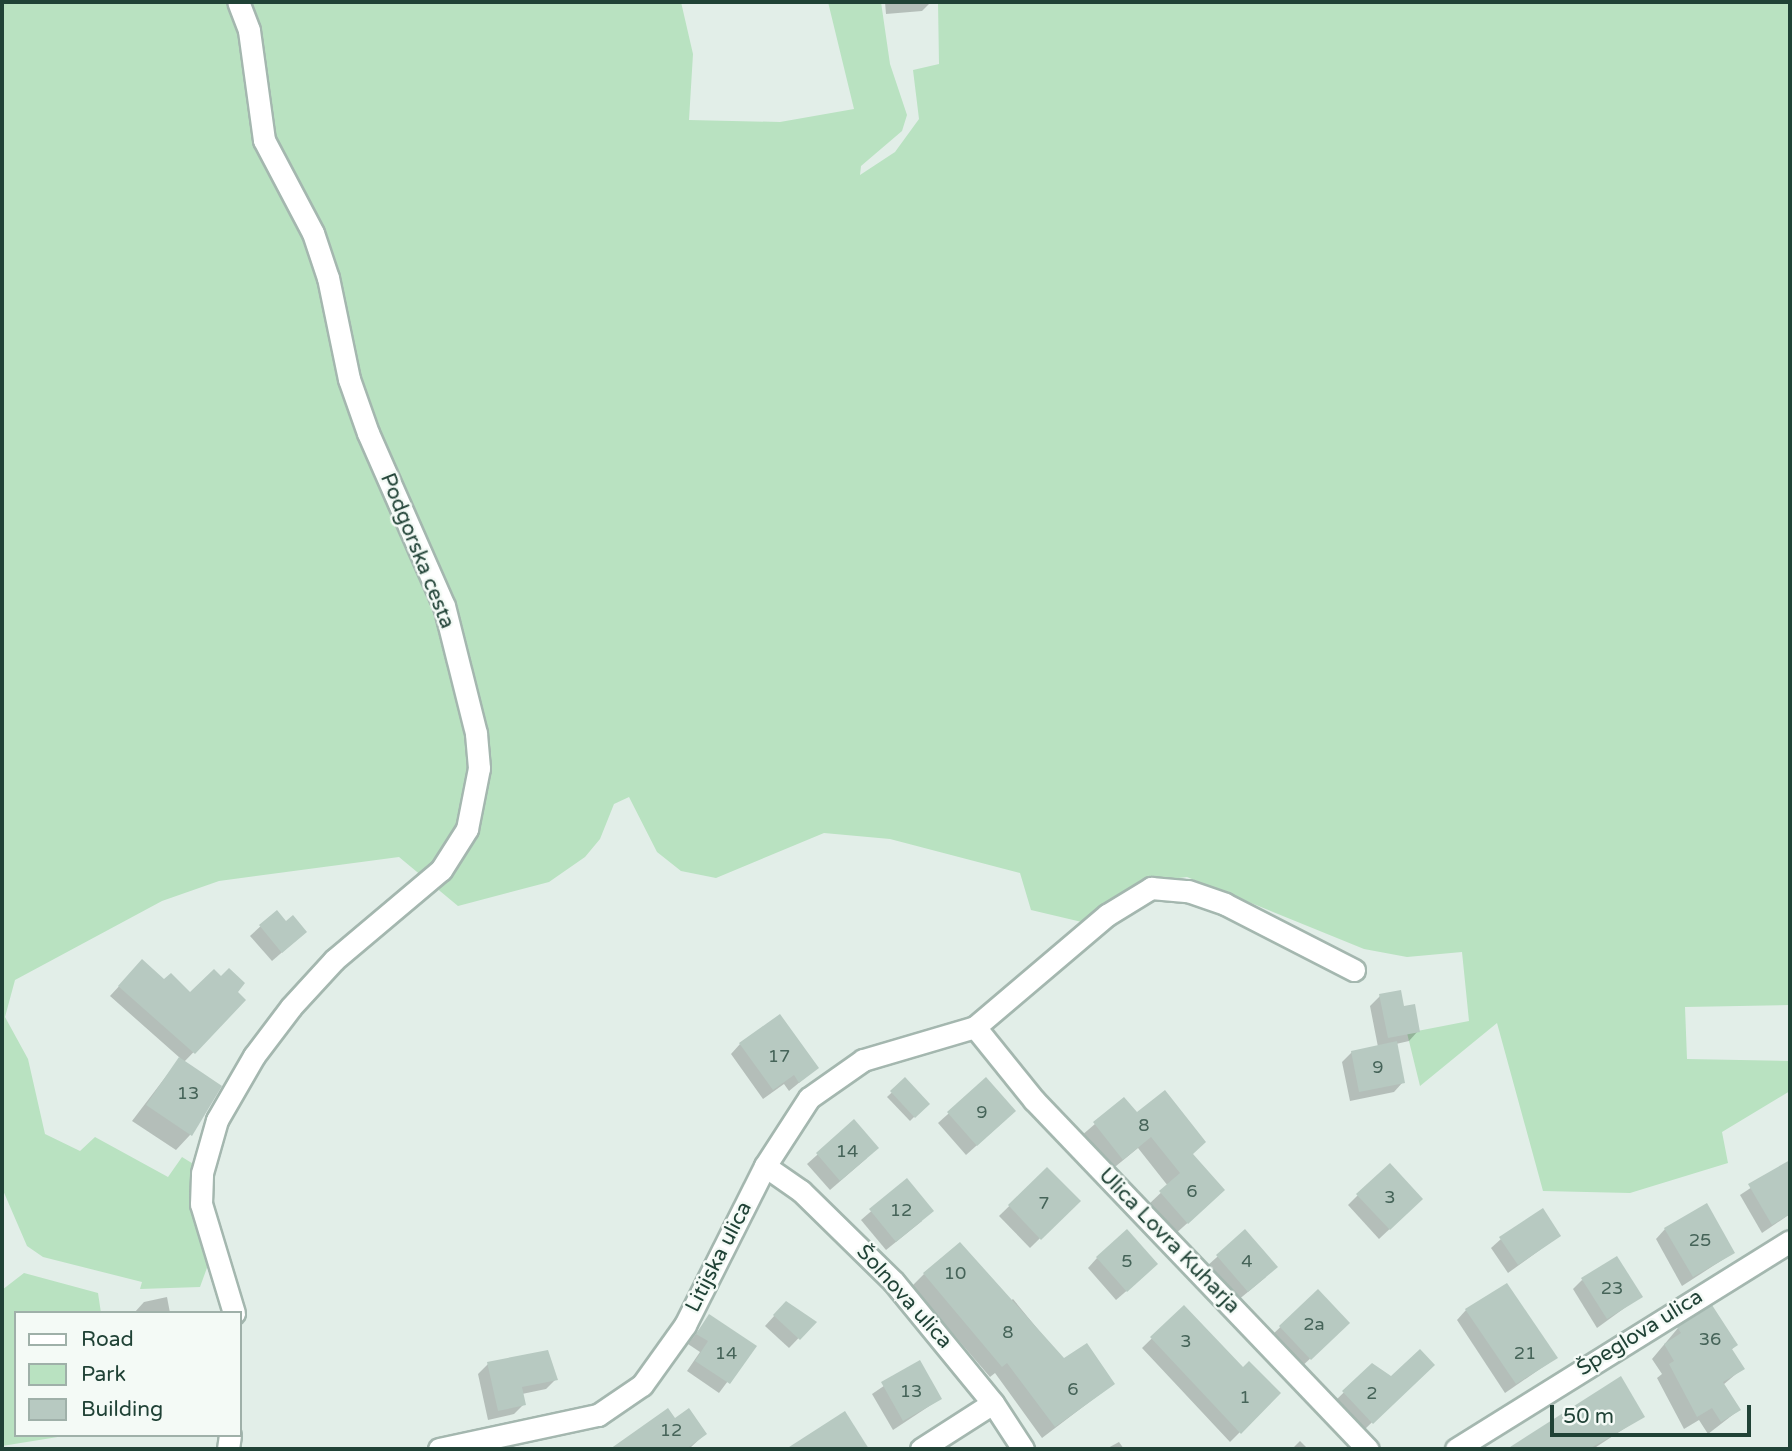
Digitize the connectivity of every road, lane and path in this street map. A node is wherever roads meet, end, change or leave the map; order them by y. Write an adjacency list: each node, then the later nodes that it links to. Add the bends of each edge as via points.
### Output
1 (238, 2): 6 (street, Podgorska cesta, via 249,30 264,140 313,233 364,422 444,606 468,696 479,768 467,829 441,870 334,960 291,1007 254,1056 217,1120 202,1172 201,1204)
2 (1354, 970): 3 (street, via 1225,904 1188,891 1151,888 1107,915)
3 (975, 1027): 4 (street, Litijska ulica, via 887,1051 841,1073 809,1098); 11 (street, Ulica Lovra Kuharja, via 1034,1100)
4 (765, 1166): 7 (street, Šolnova ulica, via 801,1191 885,1273); 8 (street, Litijska ulica, via 685,1325 642,1385 598,1415)
5 (1790, 1241): 12 (street, Špeglova ulica)
6 (233, 1311)
7 (993, 1403): 9 (street); 10 (street, Šolnova ulica)
8 (439, 1449)
9 (921, 1449)
10 (1023, 1449)
11 (1368, 1449)
12 (1456, 1449)

